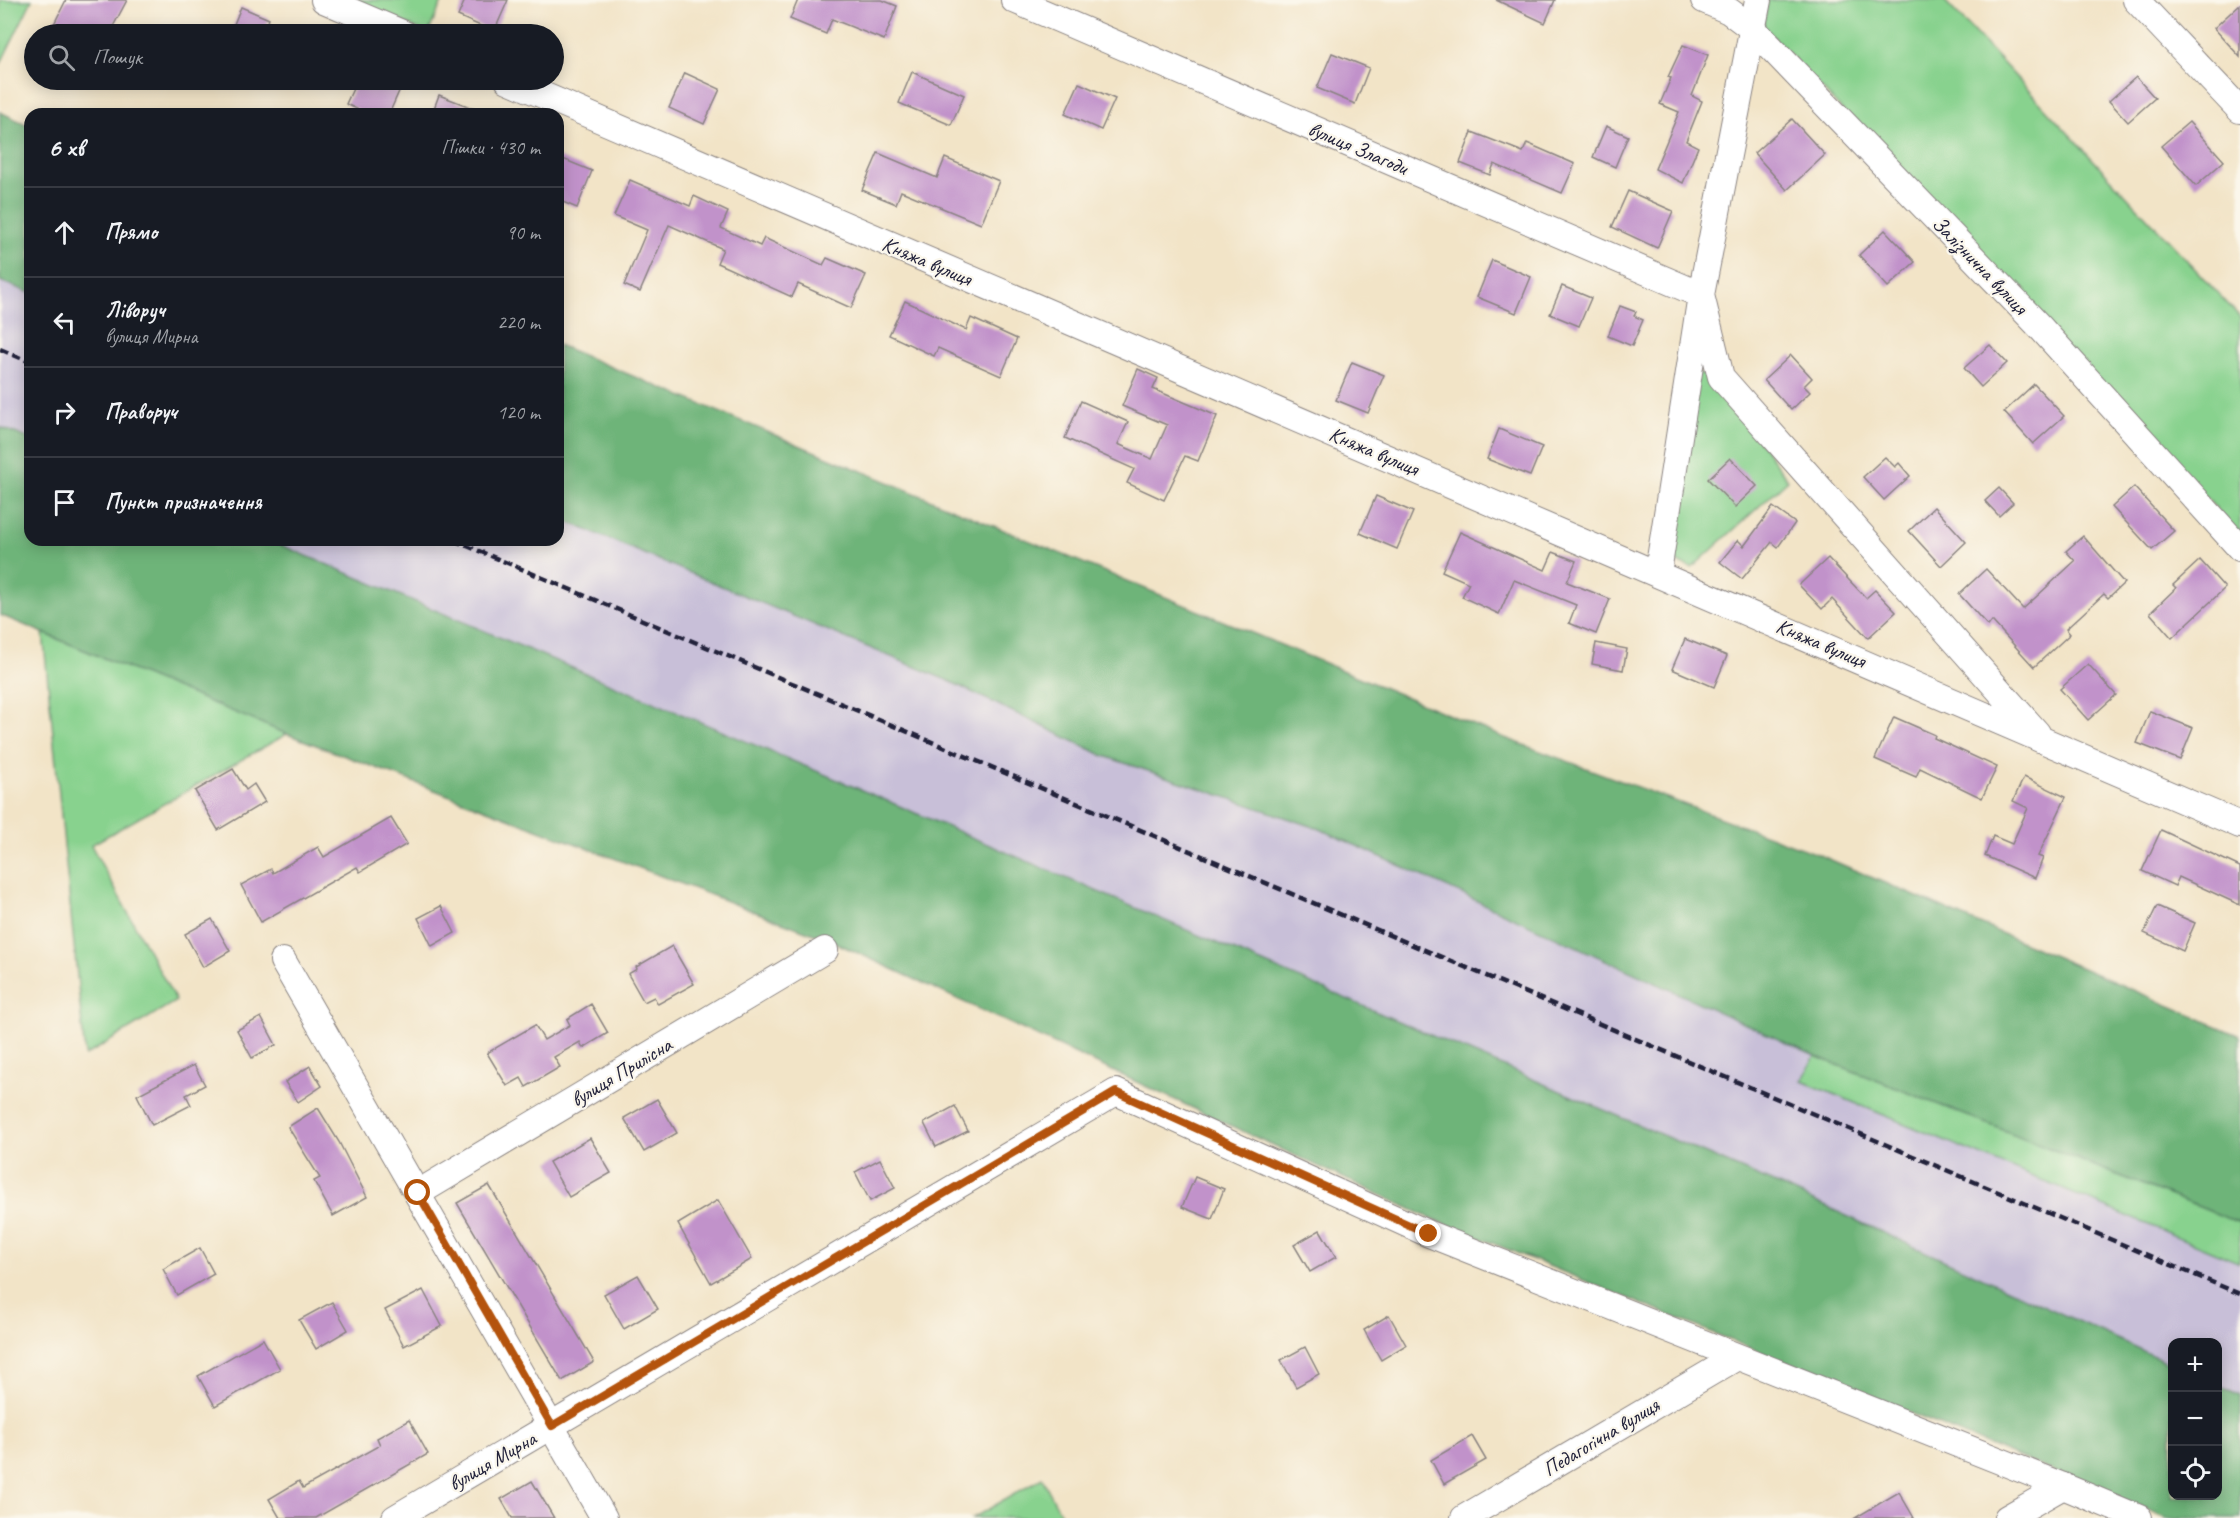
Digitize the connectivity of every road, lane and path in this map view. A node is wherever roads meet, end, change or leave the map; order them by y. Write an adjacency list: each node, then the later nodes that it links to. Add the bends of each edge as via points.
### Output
1 (324, 0): 6 (street)
2 (1014, 0): 10 (street, вулиця Злагоди)
3 (1704, 0): 7 (street, Залізнична вулиця, via 1729,11)
4 (1758, 0): 7 (street)
5 (2136, 0): 9 (street)
6 (380, 24)
7 (1753, 29): 10 (street); 11 (street, Залізнична вулиця, via 2038,326)
8 (531, 90): 12 (street, Княжа вулиця)
9 (2240, 110)
10 (1701, 295): 12 (street); 13 (street, via 1721,377)
11 (2240, 548)
12 (1658, 572): 13 (street, Княжа вулиця)
13 (2041, 738): 14 (street, Княжа вулиця)
14 (2240, 825)
15 (825, 950): 17 (street, вулиця Прилісна)
16 (283, 961): 17 (street)
17 (418, 1193): 19 (street)
18 (1737, 1357): 19 (street, вулиця Мирна, via 1429,1234 1116,1092); 20 (street); 23 (street, Педагогічна вулиця)
19 (552, 1426): 21 (street, вулиця Мирна); 22 (street)
20 (2062, 1486): 24 (street); 25 (street)
21 (395, 1518)
22 (604, 1518)
23 (1464, 1518)
24 (2007, 1518)
25 (2139, 1518)

